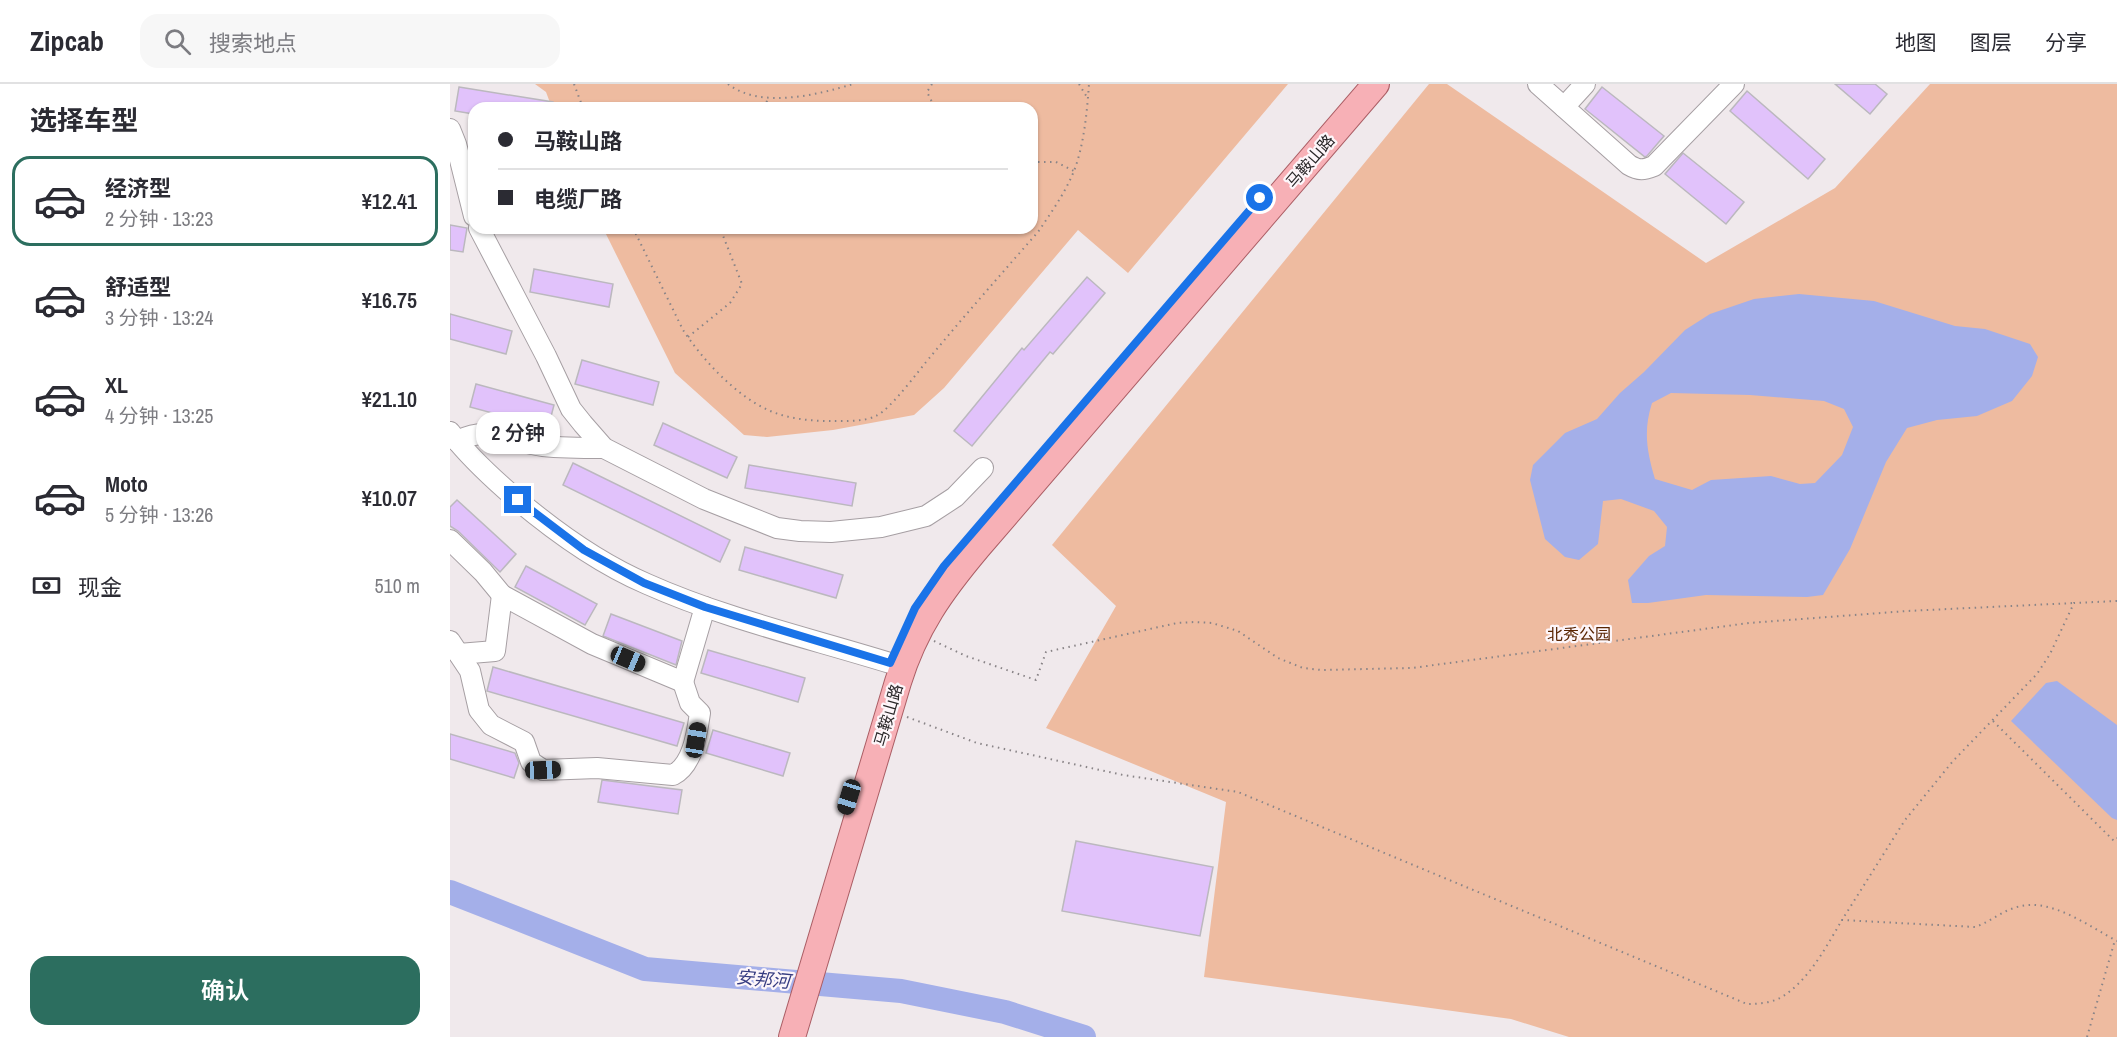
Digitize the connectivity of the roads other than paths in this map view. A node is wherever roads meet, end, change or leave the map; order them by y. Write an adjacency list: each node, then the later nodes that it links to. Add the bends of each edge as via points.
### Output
1 (1358, 84): 17 (main road, 马鞍山路, via 944,566 915,608)
2 (1376, 84): 19 (main road, 马鞍山路, via 978,547 933,606 904,663)
3 (1538, 84): 6 (street)
4 (1585, 84): 6 (street)
5 (1734, 84): 6 (street, via 1654,166 1645,170 1629,165)
6 (1564, 107)
7 (450, 129): 8 (street)
8 (468, 192)
9 (482, 234): 11 (street, via 571,409)
10 (454, 436): 11 (street, via 490,433 543,446); 15 (street, via 487,473 533,514 584,550 644,583)
11 (604, 448): 12 (street, via 704,499 777,528 800,531 881,527 926,516 955,497)
12 (983, 468)
13 (450, 540): 14 (street)
14 (502, 595): 16 (street, via 495,651); 18 (street, via 592,644)
15 (705, 607): 17 (street); 18 (street)
16 (454, 648): 18 (street, via 470,671 479,710 491,725 524,742 531,762 543,770 597,768 673,775 681,771 696,740 700,713 690,703)
17 (890, 663): 19 (main road, 马鞍山路)
18 (683, 682)
19 (836, 867): 20 (main road, 马鞍山路)
20 (787, 1030)

